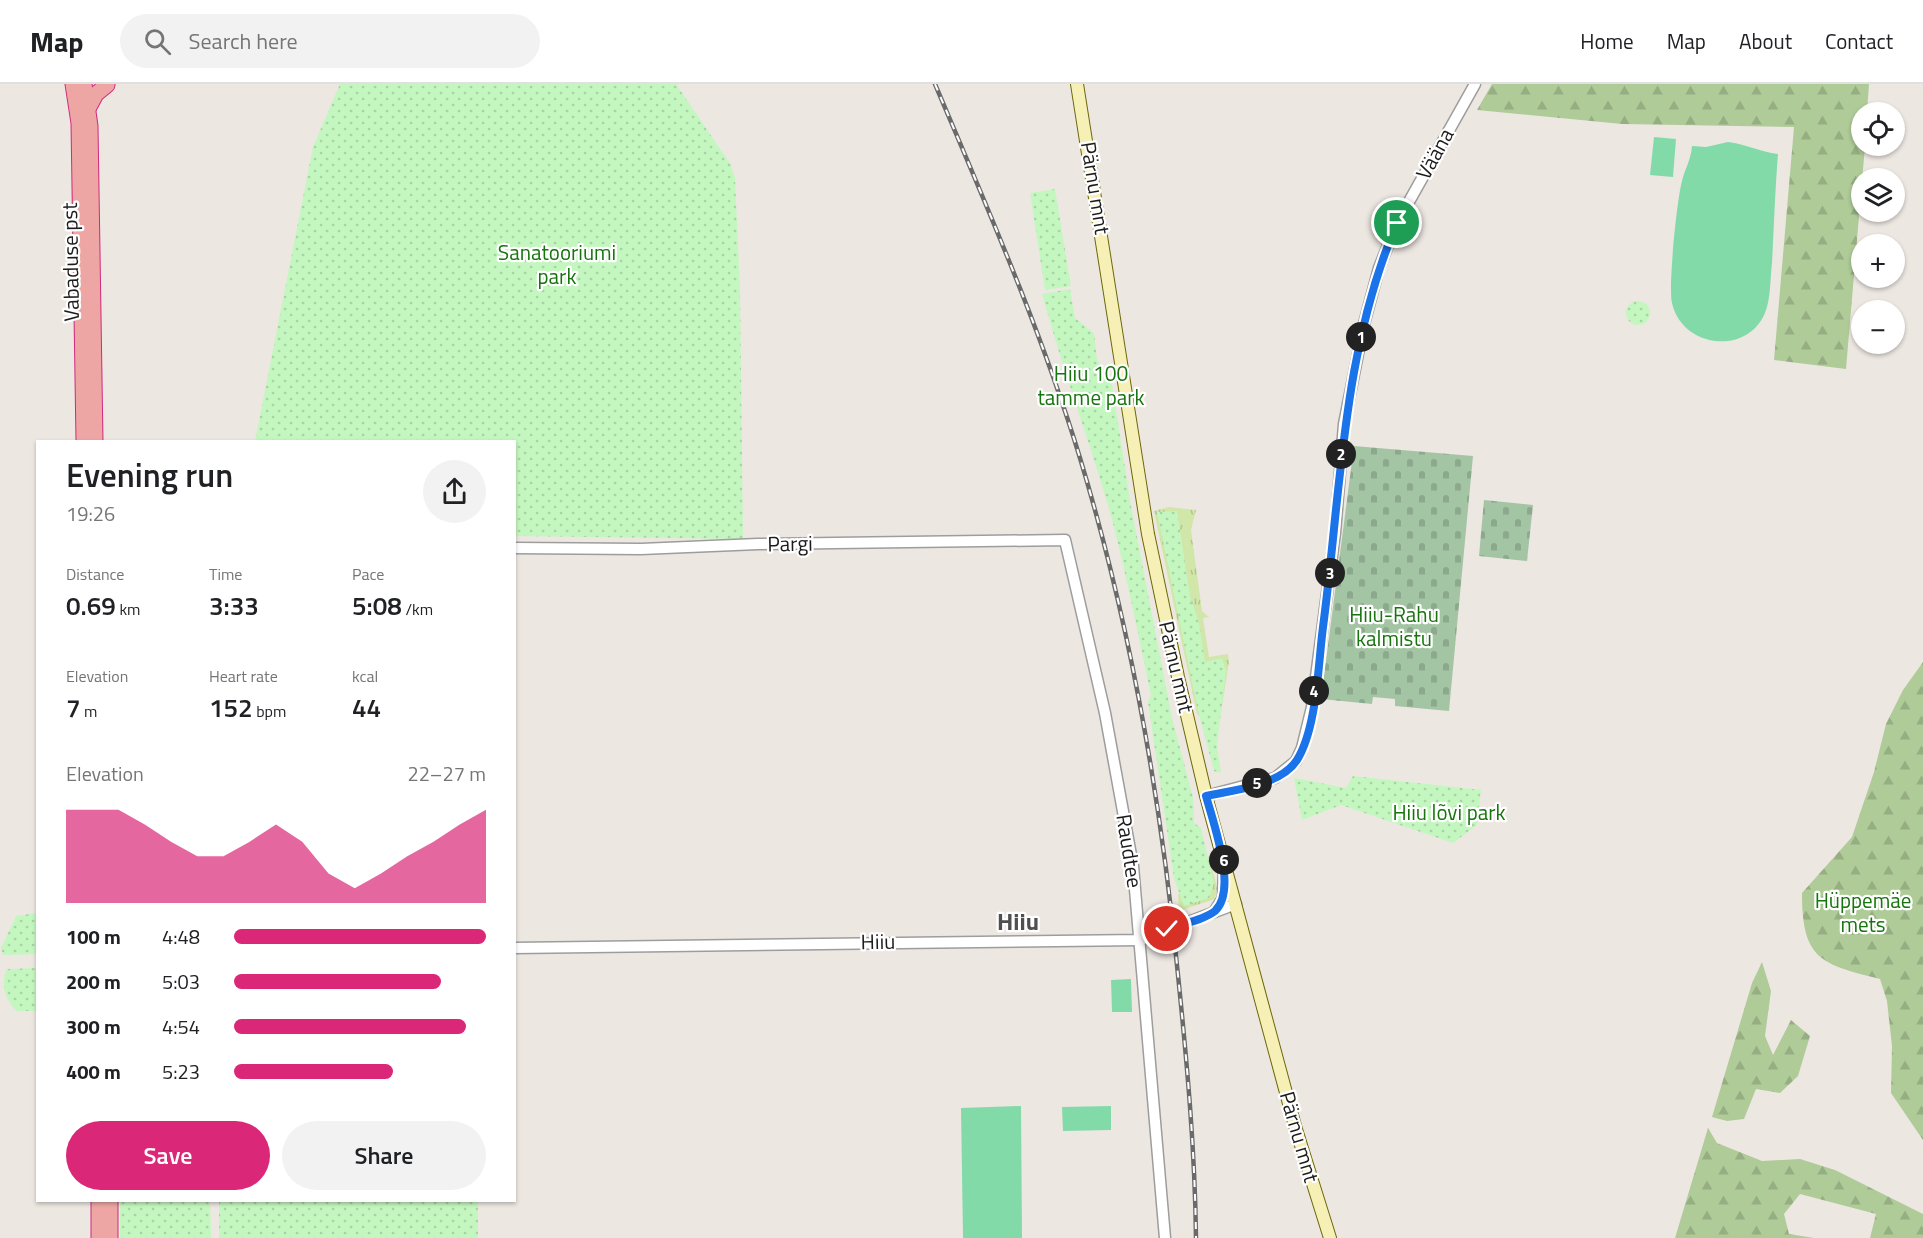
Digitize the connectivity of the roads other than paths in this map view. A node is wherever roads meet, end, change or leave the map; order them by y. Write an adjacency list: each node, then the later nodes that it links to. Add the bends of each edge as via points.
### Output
1 (73, 84): 7 (highway, Vabaduse pst, via 79,123)
2 (84, 84): 6 (highway, Vabaduse pst)
3 (1077, 84): 11 (main road, Pärnu mnt, via 1148,534)
4 (1474, 84): 11 (street, Vääna, via 1397,223 1366,315 1347,406 1332,556 1312,707 1302,748 1296,761 1275,778)
5 (107, 86): 6 (highway, via 96,94)
6 (89, 107): 8 (highway, Vabaduse pst)
7 (84, 440)
8 (95, 440)
9 (1065, 540): 10 (street, Pargi); 15 (street, Raudtee, via 1118,779 1133,866)
10 (516, 548)
11 (1206, 796): 12 (main road, Pärnu mnt)
12 (1224, 862): 13 (main road, Pärnu mnt); 14 (street, via 1223,898)
13 (1236, 904): 14 (street, Hiiu); 22 (main road, Pärnu mnt, via 1295,1126)
14 (1214, 912): 15 (street, Hiiu)
15 (1140, 940): 16 (street, Hiiu); 21 (street, Raudtee)
16 (516, 948)
17 (99, 1202): 19 (highway)
18 (110, 1202): 20 (highway)
19 (99, 1238)
20 (110, 1238)
21 (1165, 1238)
22 (1330, 1238)

